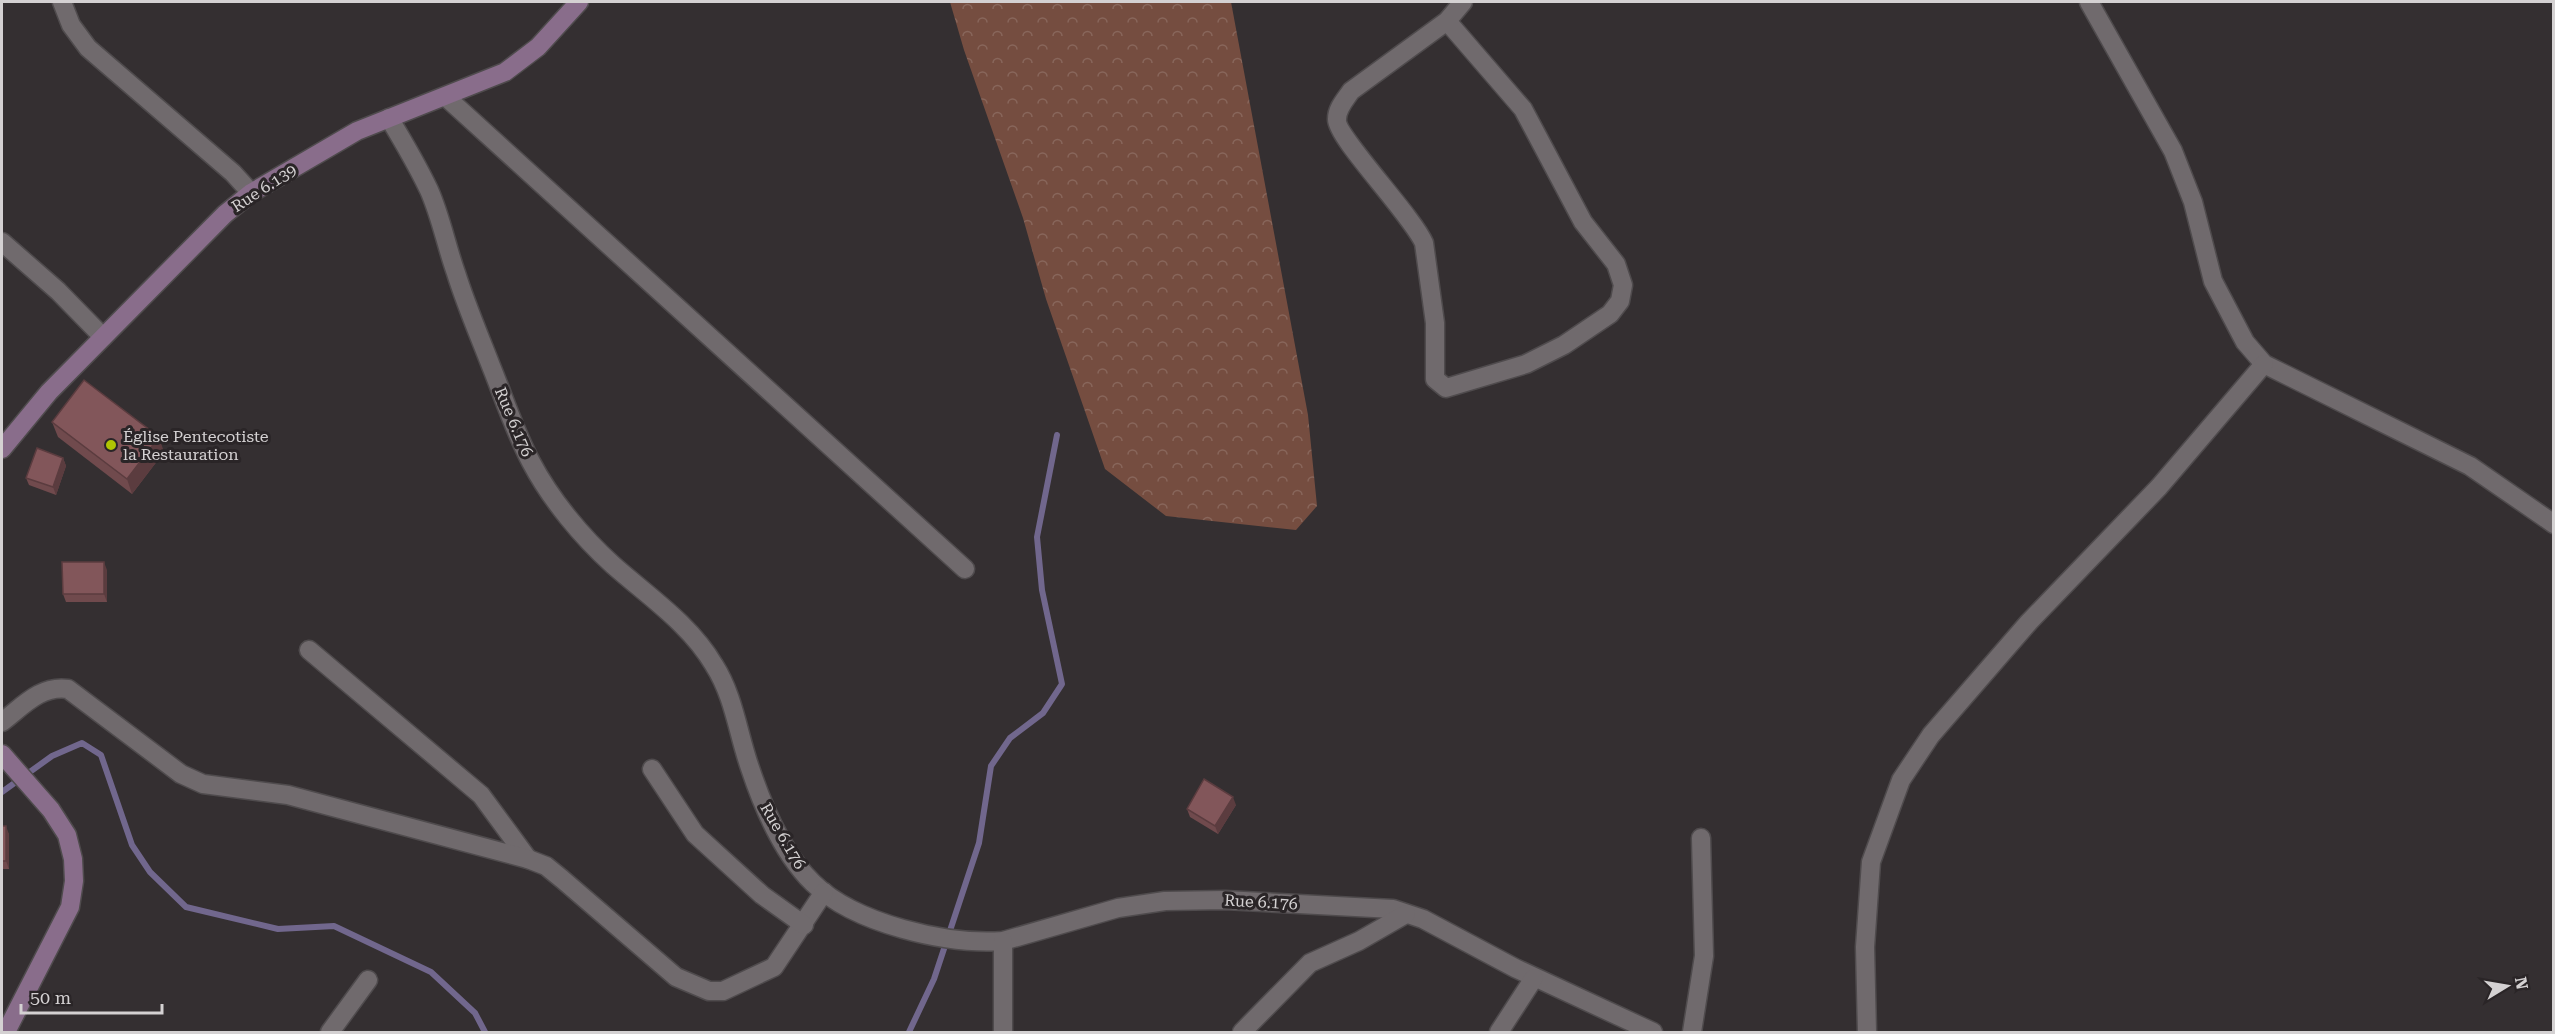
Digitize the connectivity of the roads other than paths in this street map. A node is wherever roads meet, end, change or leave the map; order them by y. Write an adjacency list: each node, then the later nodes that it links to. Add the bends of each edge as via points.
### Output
1 (62, 2): 8 (street, via 71,25 88,48)
2 (579, 2): 6 (street, Rue 6.139, via 538,47 505,72)
3 (1463, 2): 5 (street)
4 (2089, 2): 11 (street, via 2174,151 2193,202 2213,281 2245,342)
5 (1447, 21): 5 (street, via 1351,91 1336,121 1341,135 1391,194 1424,243 1435,323 1435,380 1446,387 1526,364 1564,345 1610,314 1620,301 1623,285 1616,264 1582,222 1523,109)
6 (446, 97): 7 (street, Rue 6.139); 14 (street)
7 (389, 118): 8 (street, Rue 6.139, via 357,131); 21 (street, Rue 6.176, via 429,190 455,272 531,463 592,543 698,639 731,700 766,809 792,857)
8 (251, 193): 10 (street, Rue 6.139, via 225,214)
9 (2, 242): 10 (street)
10 (103, 337): 12 (street, Rue 6.139, via 49,392)
11 (2264, 363): 13 (street, via 2470,466); 34 (street, via 2159,487 1931,735 1901,780 1871,862 1865,947)
12 (2, 449)
13 (2553, 524)
14 (965, 569)
15 (309, 650): 20 (street, via 481,795)
16 (2, 722): 20 (street, via 44,690 68,689 181,774 203,784 288,795)
17 (2, 754): 27 (street, via 51,810 67,835 74,881 70,907)
18 (652, 769): 23 (street, via 695,834 762,895)
19 (1701, 838): 33 (street, via 1704,956)
20 (528, 859): 23 (street, via 546,866 675,977 709,991 723,991 774,967)
21 (824, 892): 23 (street); 24 (street, Rue 6.176, via 877,920 923,934)
22 (1406, 914): 24 (street, Rue 6.176, via 1393,909 1272,902 1165,901 1118,908); 25 (street, Rue 6.176, via 1423,919); 30 (street, via 1310,963)
23 (804, 925)
24 (1003, 941): 29 (street)
25 (1534, 978): 31 (street); 32 (street, Rue 6.176)
26 (368, 980): 28 (street)
27 (6, 1032)
28 (330, 1032)
29 (1003, 1032)
30 (1242, 1032)
31 (1499, 1032)
32 (1653, 1032)
33 (1692, 1032)
34 (1867, 1032)

